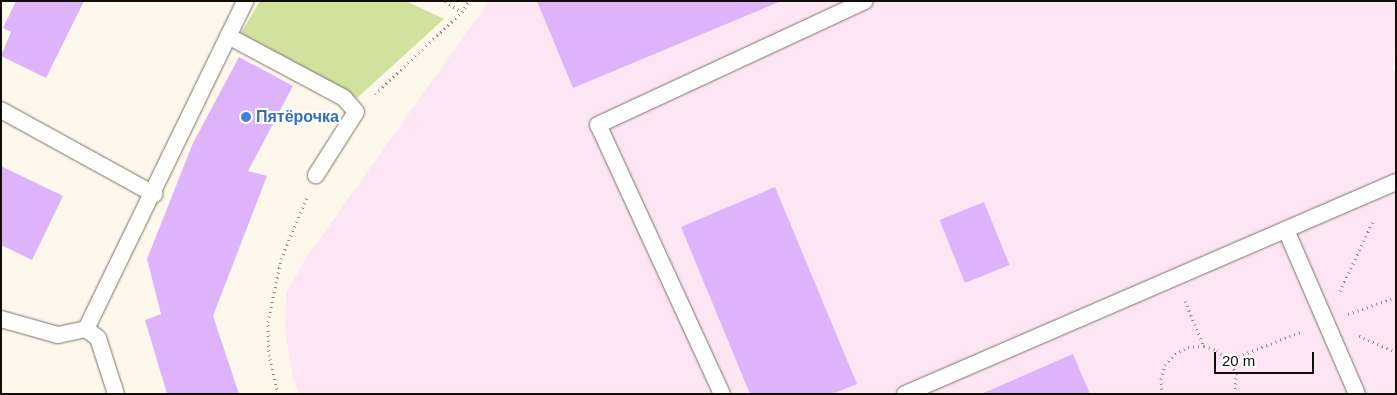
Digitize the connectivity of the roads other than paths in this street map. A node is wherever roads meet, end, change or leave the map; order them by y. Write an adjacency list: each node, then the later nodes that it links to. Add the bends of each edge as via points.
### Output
1 (245, 1): 3 (lane)
2 (865, 1): 12 (lane, via 598,125)
3 (228, 36): 5 (lane, via 344,98 356,112); 7 (lane)
4 (1, 110): 7 (lane)
5 (316, 176)
6 (1393, 184): 8 (lane)
7 (154, 194): 10 (lane)
8 (1286, 230): 13 (lane); 14 (lane)
9 (1, 319): 10 (lane, via 58,335)
10 (86, 329): 11 (lane, via 98,338)
11 (116, 394)
12 (722, 394)
13 (905, 394)
14 (1357, 394)

